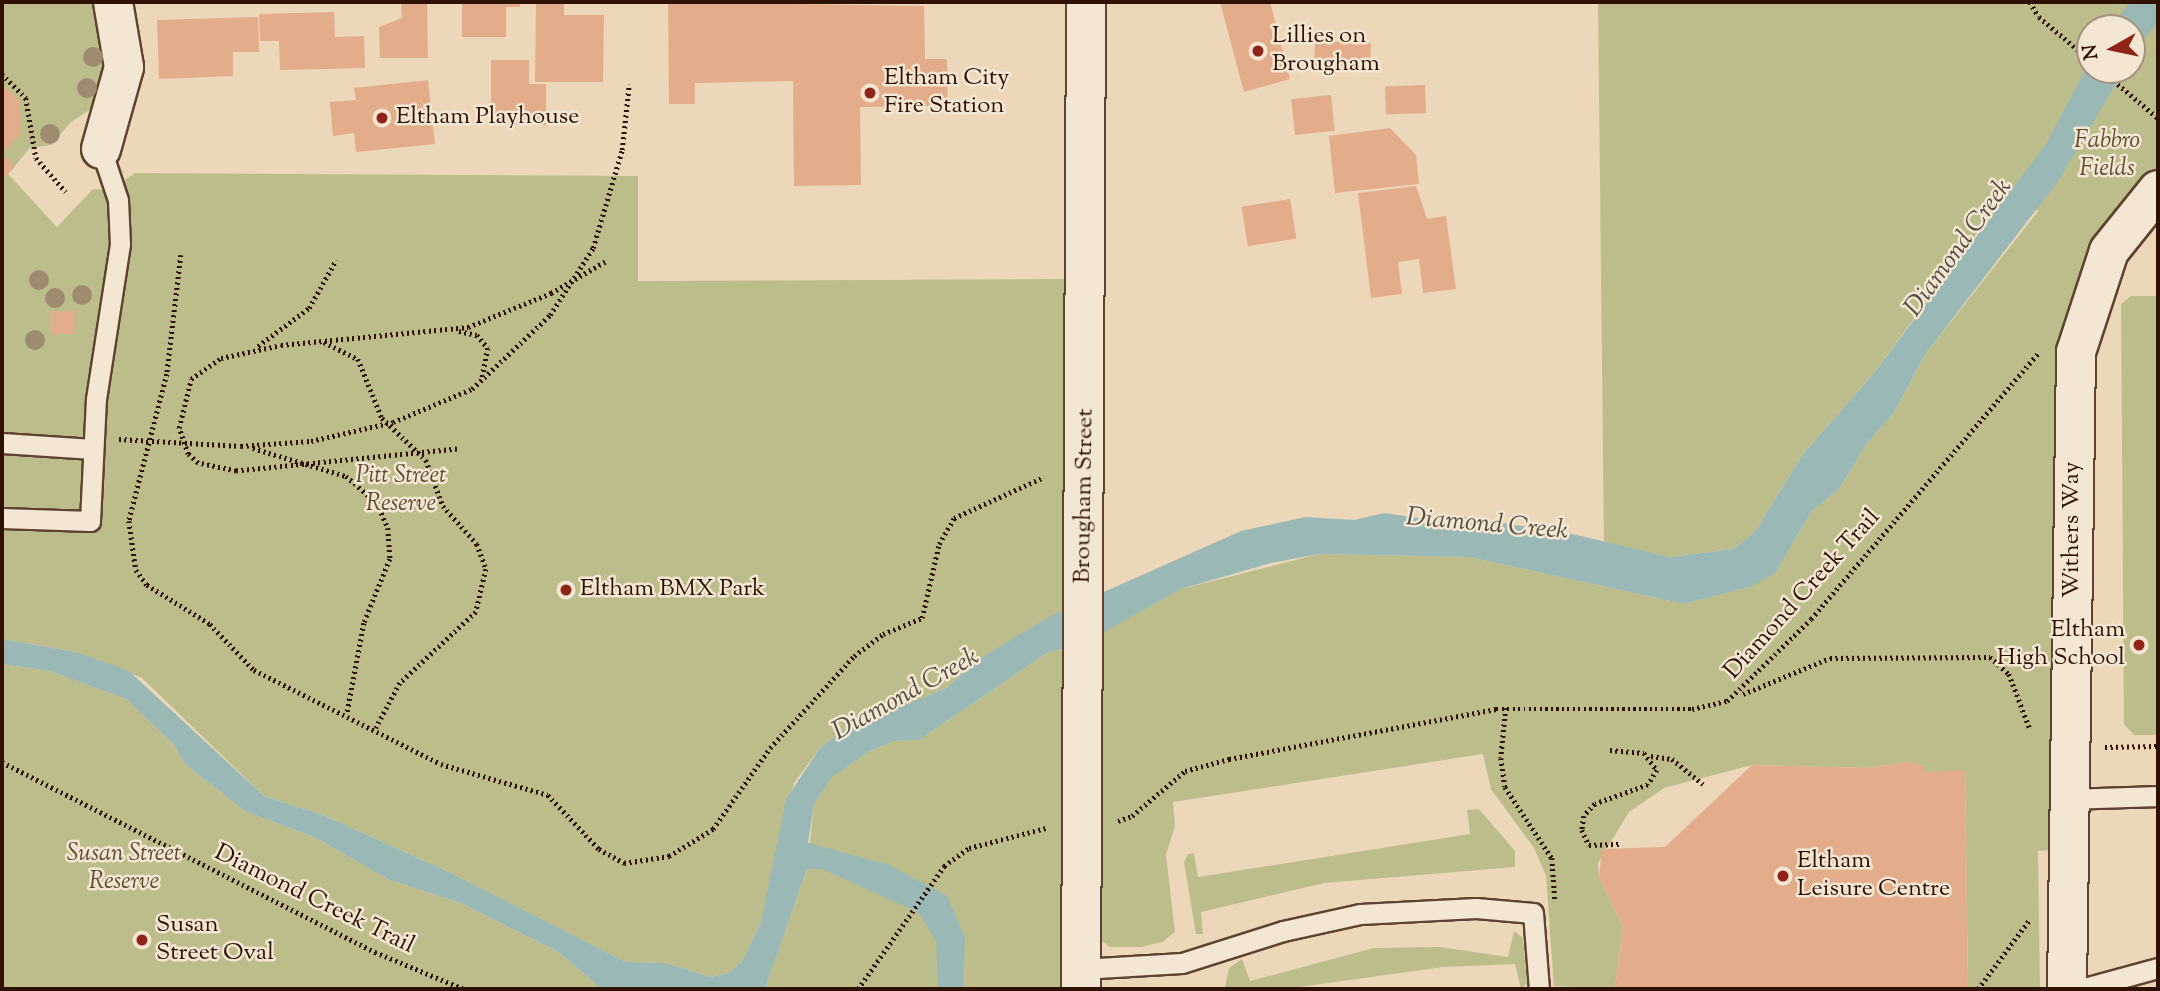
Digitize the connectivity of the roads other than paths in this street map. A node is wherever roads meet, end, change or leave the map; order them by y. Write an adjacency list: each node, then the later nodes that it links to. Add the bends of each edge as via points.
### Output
1 (113, 2): 3 (street, via 124,68)
2 (1086, 2): 13 (street, Brougham Street, via 1088,461 1082,524)
3 (101, 149): 8 (lane, via 118,200 120,244)
4 (2158, 190): 6 (street, Withers Way, via 2109,251)
5 (2158, 221): 6 (street, Withers Way)
6 (2098, 285): 11 (street, Withers Way, via 2084,318 2074,371)
7 (2, 443): 8 (lane)
8 (93, 443): 9 (lane, via 90,521)
9 (2, 518)
10 (2158, 796): 11 (lane)
11 (2068, 799): 15 (street, Withers Way)
12 (2158, 968): 16 (lane)
13 (1081, 979): 14 (lane, via 1200,958 1283,931 1360,914 1500,910 1533,913)
14 (1539, 989)
15 (2067, 989)
16 (2081, 989)

